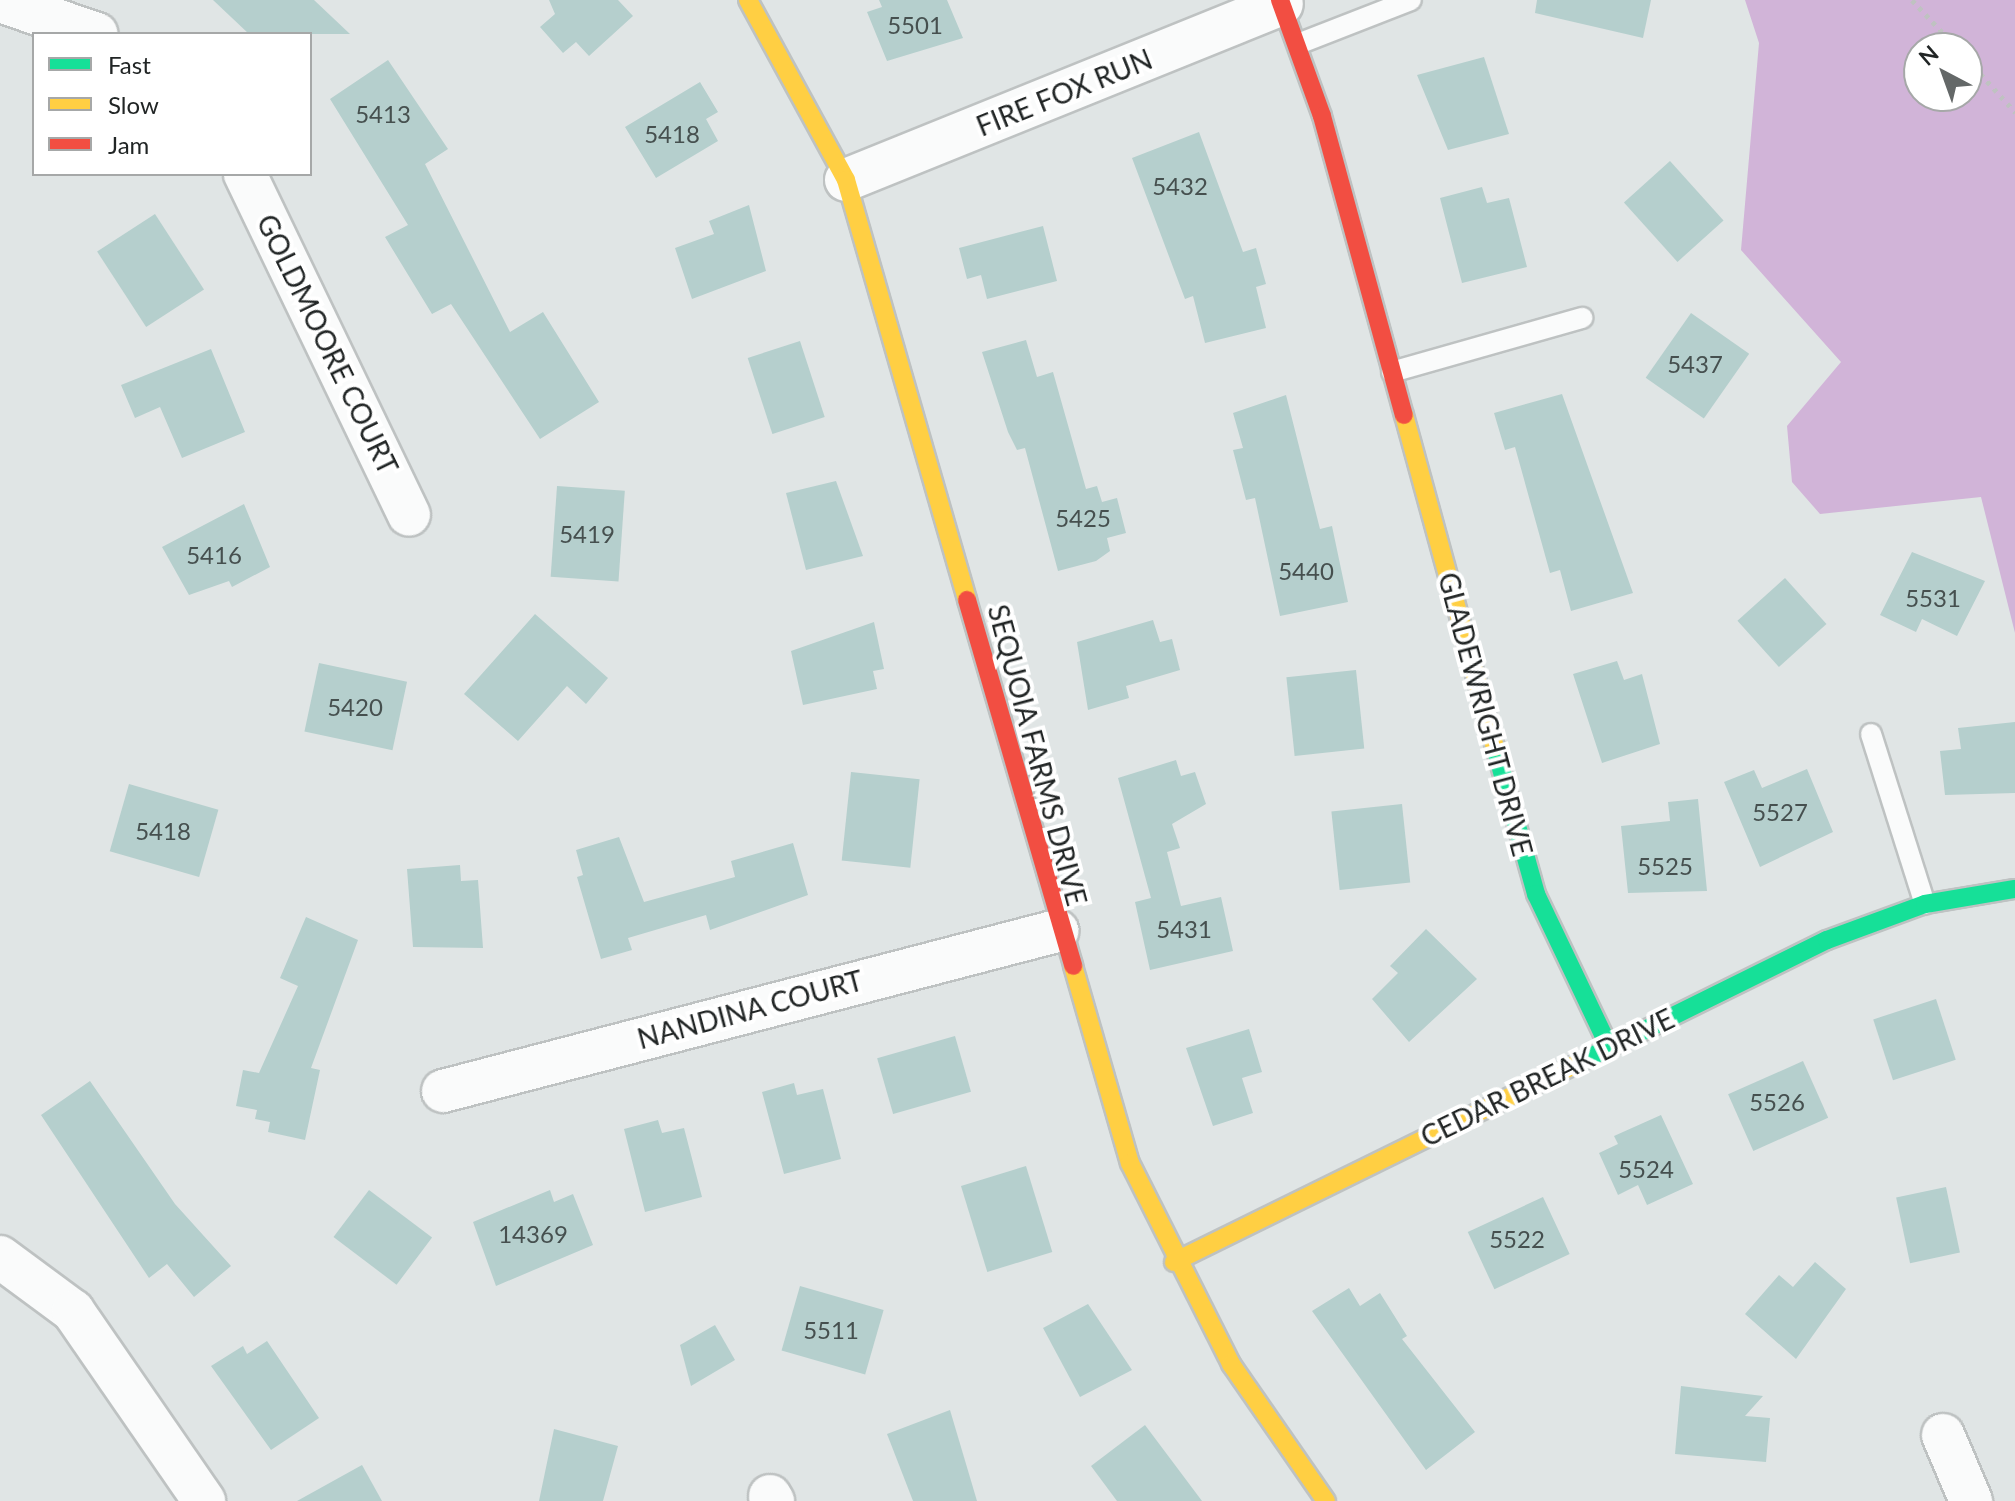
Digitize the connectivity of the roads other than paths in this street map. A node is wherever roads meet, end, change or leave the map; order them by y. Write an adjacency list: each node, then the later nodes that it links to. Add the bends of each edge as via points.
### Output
1 (748, 0): 8 (street, SEQUOIA FARMS DRIVE, via 823,125)
2 (1411, 0): 6 (lane)
3 (0, 1): 5 (street)
4 (1281, 2): 6 (street, GLADEWRIGHT DRIVE); 8 (street, FIRE FOX RUN)
5 (91, 32)
6 (1298, 44): 10 (street, GLADEWRIGHT DRIVE)
7 (246, 176): 11 (street, GOLDMOORE COURT)
8 (846, 180): 15 (street, SEQUOIA FARMS DRIVE)
9 (1582, 318): 10 (lane)
10 (1392, 372): 16 (street, GLADEWRIGHT DRIVE, via 1536,894)
11 (409, 515)
12 (1871, 734): 14 (lane)
13 (2015, 889): 14 (street, CEDAR BREAK DRIVE)
14 (1925, 904): 16 (street, CEDAR BREAK DRIVE, via 1827,940)
15 (1057, 931): 17 (street, NANDINA COURT); 19 (street, SEQUOIA FARMS DRIVE, via 1130,1163)
16 (1608, 1045): 19 (street, CEDAR BREAK DRIVE)
17 (443, 1091)
18 (0, 1257): 21 (street, via 73,1311)
19 (1174, 1262): 22 (street, SEQUOIA FARMS DRIVE, via 1231,1364)
20 (1943, 1435): 23 (street)
21 (204, 1501)
22 (1326, 1501)
23 (1971, 1501)

